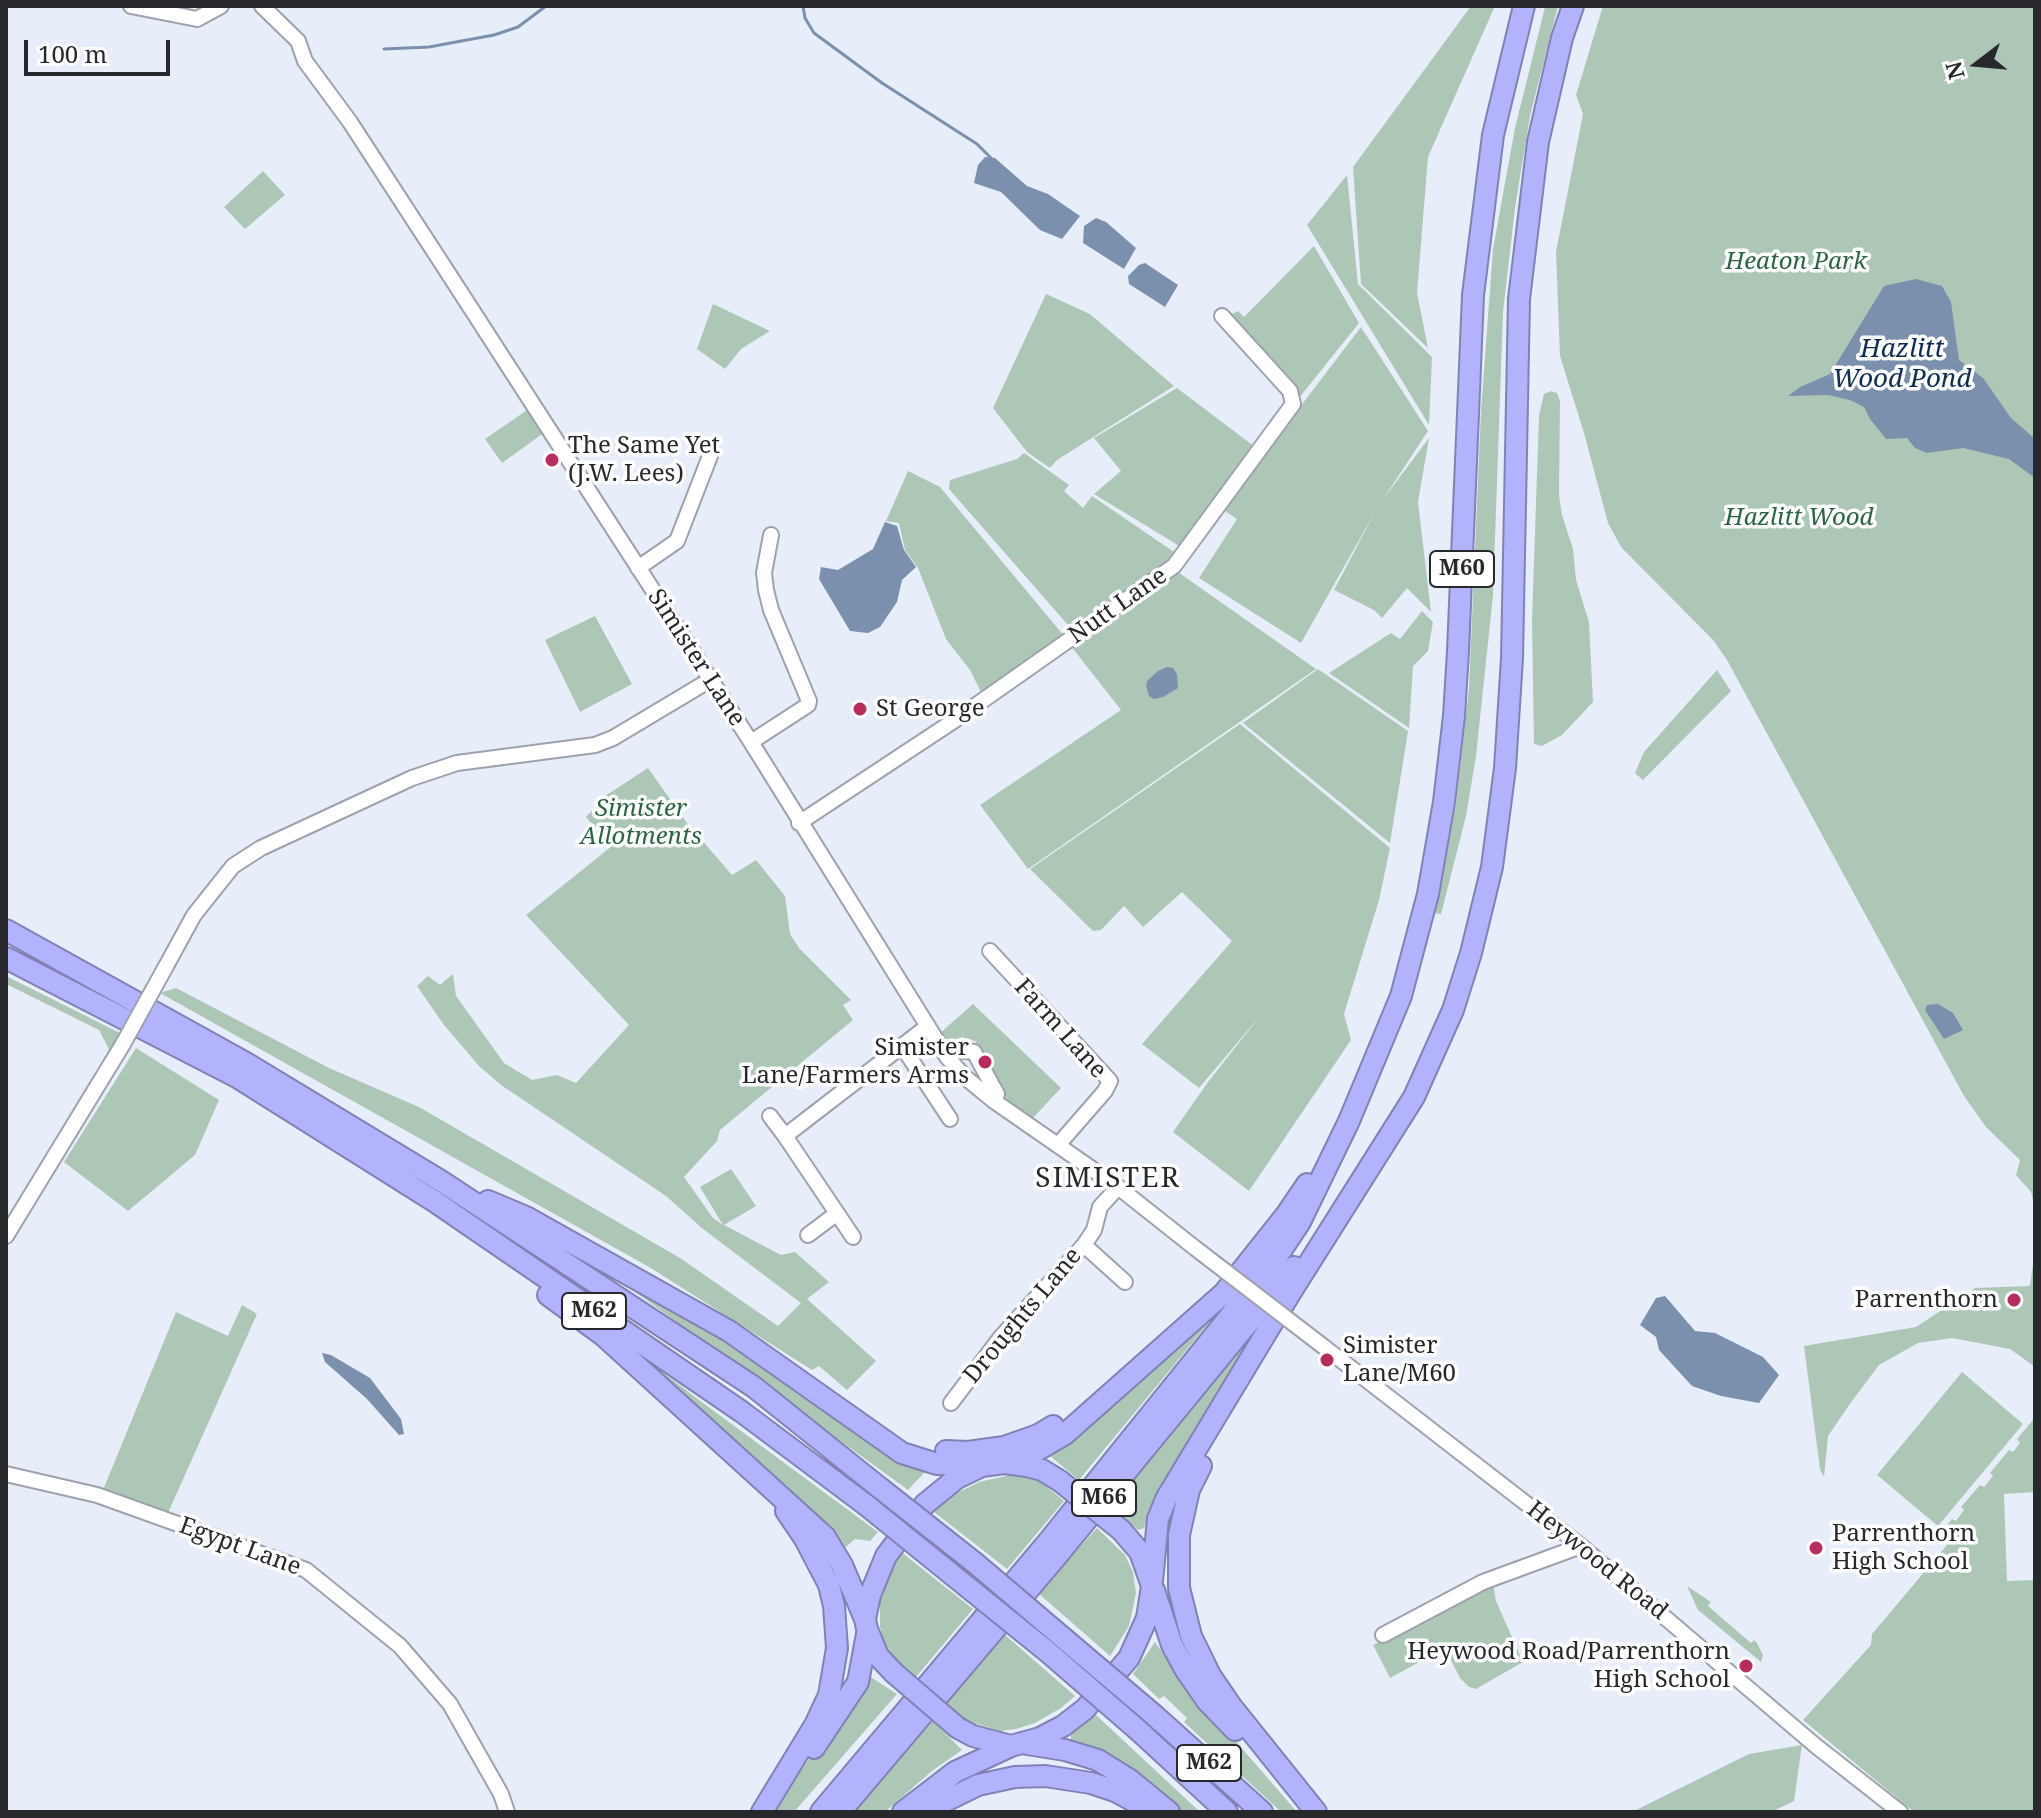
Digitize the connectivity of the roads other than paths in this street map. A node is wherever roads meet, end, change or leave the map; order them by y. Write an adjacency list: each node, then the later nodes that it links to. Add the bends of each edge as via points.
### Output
1 (131, 6): 2 (street, via 197,19)
2 (221, 6)
3 (262, 6): 9 (street, Simister Lane, via 298,41 305,61)
4 (1524, 6): 22 (highway, M60, via 1493,135 1473,295 1458,651 1444,802 1428,894 1401,996)
5 (1573, 6): 26 (highway, M60, via 1538,142 1519,299 1512,658 1492,867 1471,953 1437,1050)
6 (1222, 316): 12 (street, Nutt Lane, via 1290,391 1293,404 1174,566)
7 (710, 456): 9 (street, via 677,541)
8 (771, 535): 11 (street, via 766,590 809,701)
9 (638, 568): 10 (street, Simister Lane)
10 (710, 680): 11 (street, Simister Lane); 32 (street, bridge, via 605,742 457,763 412,778 233,866 194,915)
11 (751, 742): 12 (street, Simister Lane)
12 (799, 823): 16 (street, Simister Lane)
13 (6, 930): 27 (highway, M62, via 246,1063)
14 (990, 951): 25 (street, Farm Lane, via 1110,1081)
15 (6, 958): 23 (highway, M62, via 237,1077)
16 (928, 1026): 17 (street); 18 (street, Simister Lane)
17 (902, 1046): 21 (street); 24 (street)
18 (947, 1057): 19 (street, Simister Lane); 19 (street, via 958,1050 974,1052 997,1094)
19 (994, 1101): 25 (street, Simister Lane)
20 (770, 1116): 24 (street)
21 (950, 1119)
22 (1349, 1121): 30 (highway, M60); 38 (highway, via 1251,1261)
23 (315, 1126): 41 (highway, via 386,1185 464,1234 604,1336); 58 (highway, M62, bridge, via 742,1412 866,1505 1037,1644)
24 (785, 1136): 29 (street)
25 (1058, 1145): 28 (street, Simister Lane)
26 (1364, 1180): 37 (highway); 53 (highway, M66)
27 (441, 1181): 39 (highway, via 526,1217 729,1331); 59 (highway, M62, bridge, via 754,1387 975,1563)
28 (1118, 1187): 34 (street, Droughts Lane, via 1100,1207); 35 (street, Simister Lane)
29 (836, 1214): 31 (street); 33 (street)
30 (1300, 1222): 52 (highway, M66, via 1193,1366)
31 (808, 1235)
32 (6, 1236)
33 (853, 1237)
34 (1084, 1245): 36 (street); 40 (street, Droughts Lane, via 1001,1337)
35 (1195, 1248): 45 (street, Heywood Road, bridge)
36 (1125, 1282)
37 (1270, 1326): 46 (highway, via 1166,1499 1158,1519); 60 (highway, via 1189,1490 1179,1535 1179,1588 1191,1636 1210,1675)
38 (1182, 1331): 39 (highway, via 1038,1435 986,1451 949,1452 913,1444); 42 (highway, via 1065,1434)
39 (800, 1379): 43 (highway, via 902,1453 937,1464)
40 (951, 1403)
41 (736, 1454): 47 (highway, via 825,1537); 51 (highway, via 805,1539 829,1585 837,1627 829,1695)
42 (1004, 1463): 43 (highway); 46 (highway, bridge, via 1042,1470 1121,1530 1140,1552)
43 (982, 1466): 47 (highway, via 941,1489 896,1541 877,1573)
44 (6, 1474): 50 (street, Egypt Lane, via 97,1495 306,1570 400,1646 450,1704)
45 (1581, 1546): 48 (street, via 1483,1582); 61 (street, Heywood Road)
46 (1152, 1584): 49 (highway, via 1147,1618 1129,1658 1074,1718 1053,1733); 60 (highway, via 1172,1645 1207,1701)
47 (866, 1624): 49 (highway, bridge, via 878,1656 958,1728); 51 (highway, via 863,1667 852,1695)
48 (1383, 1635)
49 (1017, 1745): 54 (highway, via 955,1772); 57 (highway, via 1098,1760)
50 (507, 1812)
51 (764, 1812)
52 (821, 1812)
53 (840, 1812)
54 (903, 1812)
55 (923, 1812): 56 (highway, via 978,1785 1045,1776 1115,1791)
56 (1154, 1812)
57 (1169, 1812)
58 (1227, 1812)
59 (1262, 1812)
60 (1314, 1812)
61 (1900, 1812)

